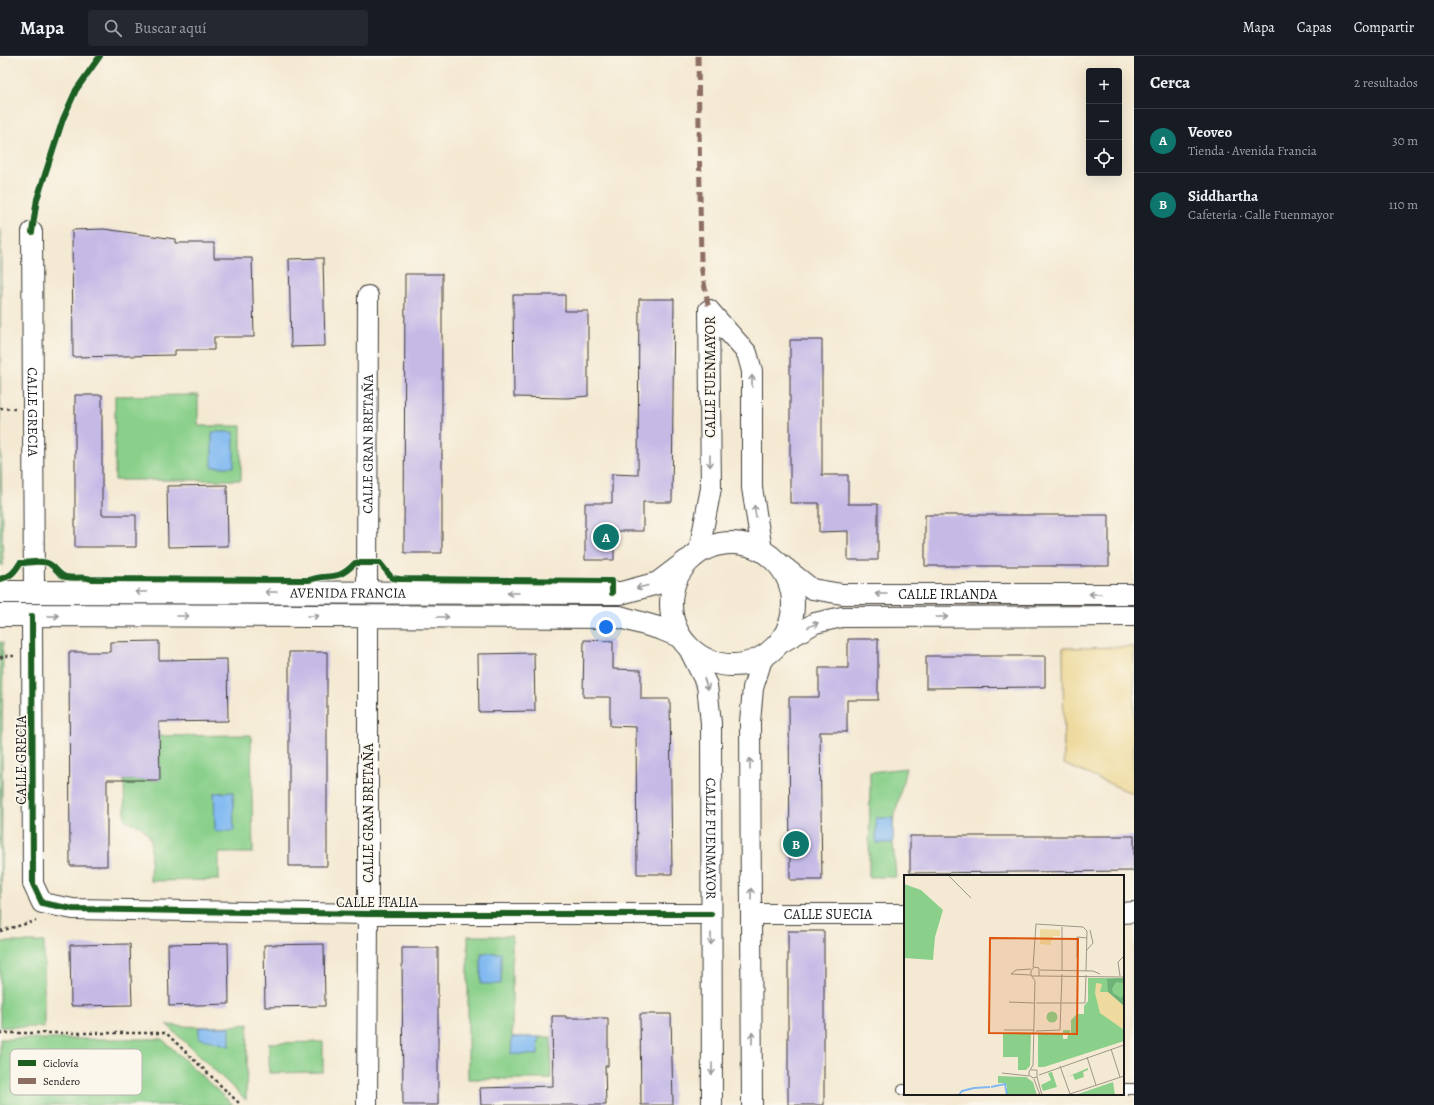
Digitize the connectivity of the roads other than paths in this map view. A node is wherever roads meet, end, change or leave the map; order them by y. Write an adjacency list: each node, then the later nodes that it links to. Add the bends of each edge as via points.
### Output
1 (32, 232): 7 (street, CALLE GRECIA)
2 (368, 296): 6 (street, CALLE GRAN BRETAÑA)
3 (768, 554): 4 (main road, via 741,542 719,543); 4 (street, CALLE FUENMAYOR, one-way to 4, via 752,488 752,371 747,353 709,310 711,488); 8 (street, CALLE IRLANDA, one-way to 3, via 842,594 812,589); 14 (main road, via 788,577 794,600 791,624)
4 (693, 556): 6 (main road, AVENIDA FRANCIA, one-way to 6, via 658,583 621,593); 13 (main road, via 676,578 670,597 672,617)
5 (0, 592): 7 (main road, AVENIDA FRANCIA)
6 (367, 592): 7 (main road, AVENIDA FRANCIA, one-way to 7)
7 (34, 593)
8 (1134, 594)
9 (0, 616): 10 (main road, AVENIDA FRANCIA)
10 (32, 616): 12 (main road, AVENIDA FRANCIA, one-way to 12); 16 (street, CALLE GRECIA, via 33,884)
11 (1134, 616): 14 (street, CALLE IRLANDA, one-way to 11, via 815,623 842,617)
12 (368, 617): 13 (main road, AVENIDA FRANCIA, one-way to 13, via 620,617 662,629); 17 (street, CALLE GRAN BRETAÑA)
13 (684, 642): 15 (main road, via 705,660 724,666 743,665); 18 (street, CALLE FUENMAYOR, one-way to 18, via 707,685 711,722)
14 (779, 644): 15 (main road)
15 (762, 658): 19 (street, one-way to 15, via 750,722 753,688)
16 (42, 903): 17 (street, CALLE ITALIA, via 73,909)
17 (368, 914): 18 (street, CALLE ITALIA); 21 (street, CALLE GRAN BRETAÑA)
18 (711, 914): 22 (street, CALLE FUENMAYOR, one-way to 22)
19 (751, 914): 20 (street, CALLE SUECIA); 23 (street, one-way to 19)
20 (904, 914)
21 (367, 1105)
22 (712, 1105)
23 (752, 1105)

